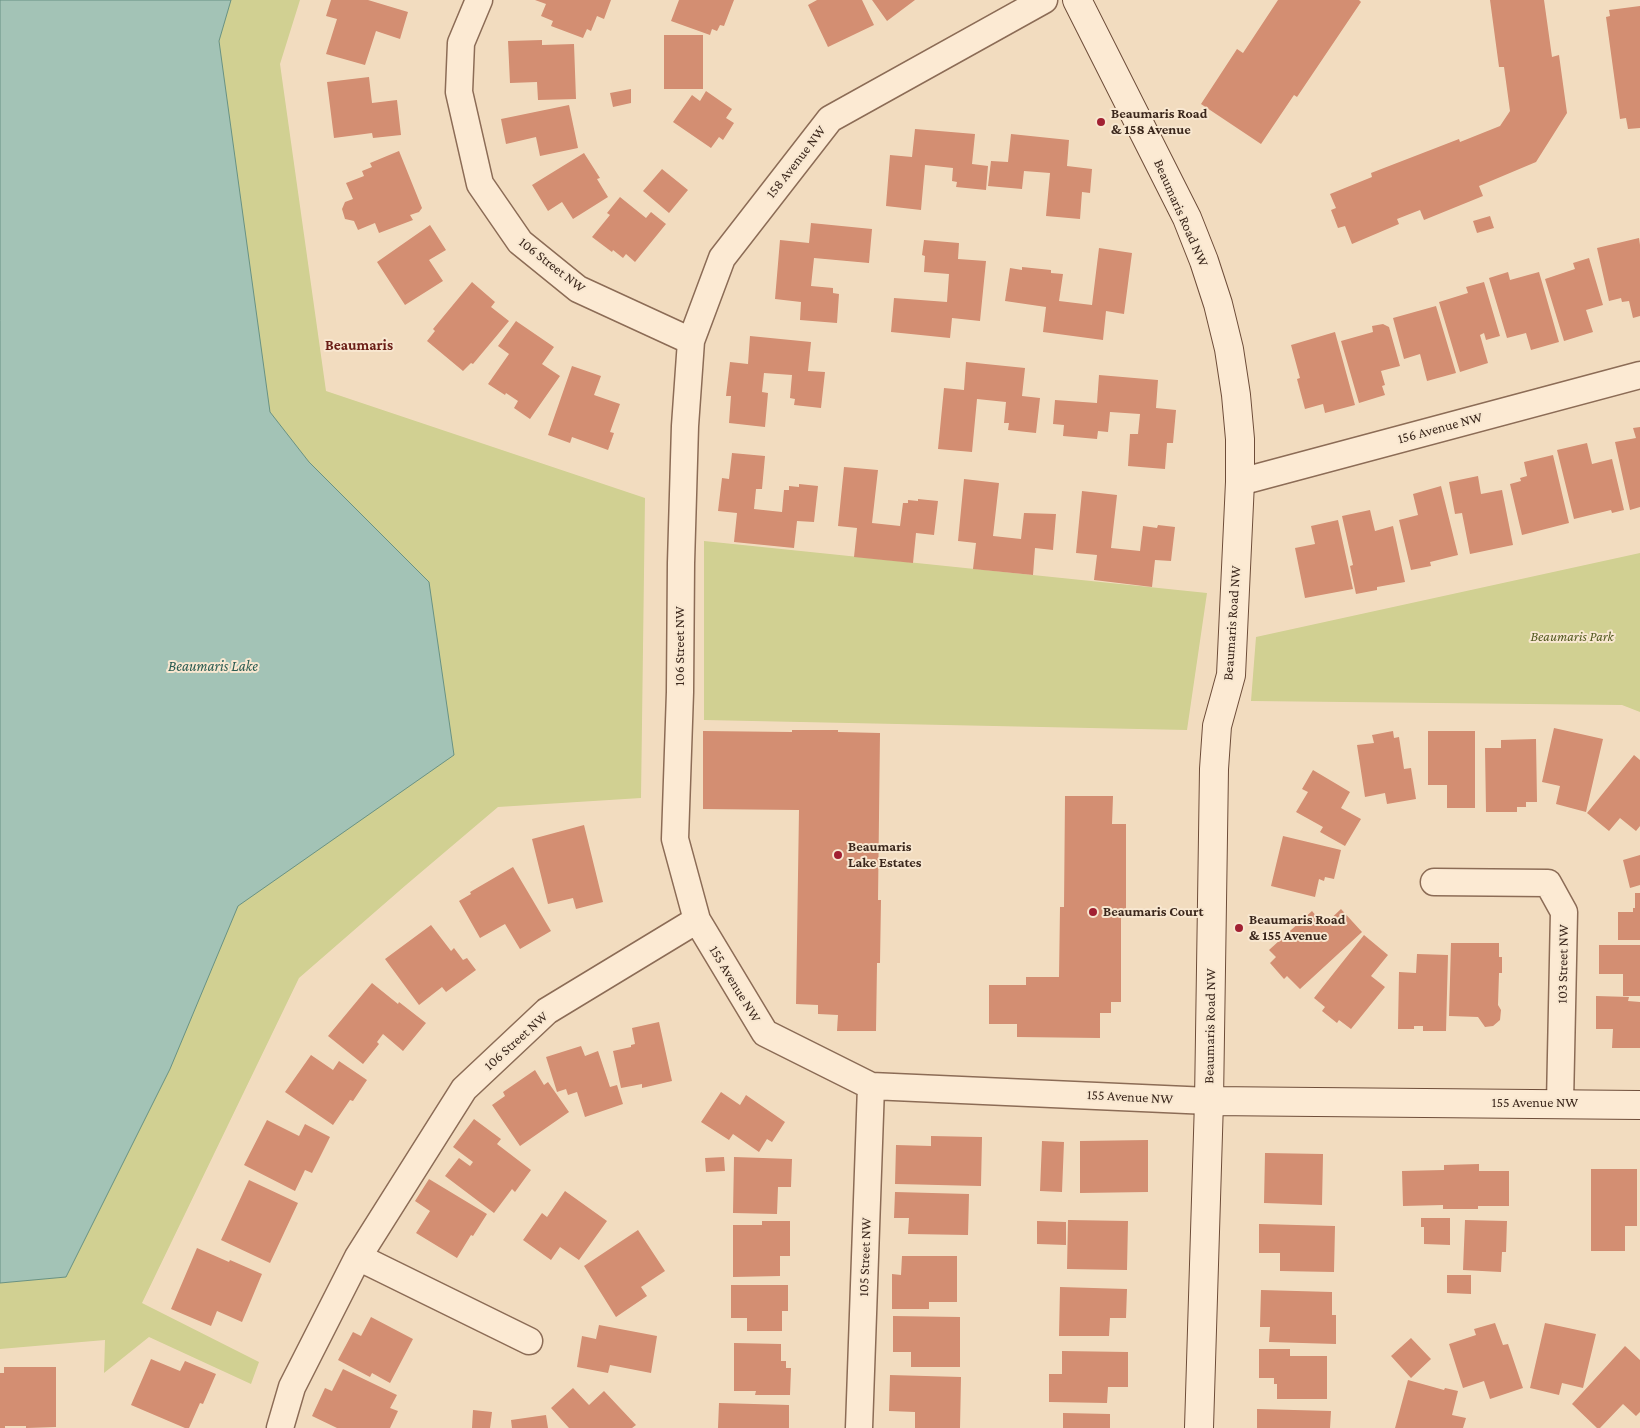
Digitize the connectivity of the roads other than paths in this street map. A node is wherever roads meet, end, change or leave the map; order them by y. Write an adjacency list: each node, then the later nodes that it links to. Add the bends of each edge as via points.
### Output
1 (479, 0): 4 (street, 106 Street NW, via 461,43 459,92 480,184 520,242 578,289)
2 (1044, 0): 4 (street, 158 Avenue NW, via 830,120 722,258)
3 (1076, 0): 6 (street, Beaumaris Road NW, via 1187,218 1204,261 1229,349 1240,439)
4 (692, 341): 8 (street, 106 Street NW, via 684,426 675,838)
5 (1640, 375): 6 (street, 156 Avenue NW)
6 (1240, 482): 10 (street, Beaumaris Road NW, via 1231,675 1217,726 1214,769)
7 (1434, 882): 11 (street, 103 Street NW, via 1548,883 1564,912)
8 (697, 920): 9 (street, 155 Avenue NW, via 765,1034); 13 (street, 106 Street NW, via 547,1012 464,1089)
9 (871, 1086): 10 (street, 155 Avenue NW); 16 (street, 105 Street NW)
10 (1209, 1101): 11 (street, 155 Avenue NW); 17 (street, Beaumaris Road NW)
11 (1560, 1103): 12 (street, 155 Avenue NW)
12 (1640, 1104)
13 (358, 1257): 14 (street); 15 (street, 106 Street NW, via 292,1387)
14 (529, 1341)
15 (280, 1428)
16 (859, 1428)
17 (1199, 1428)

